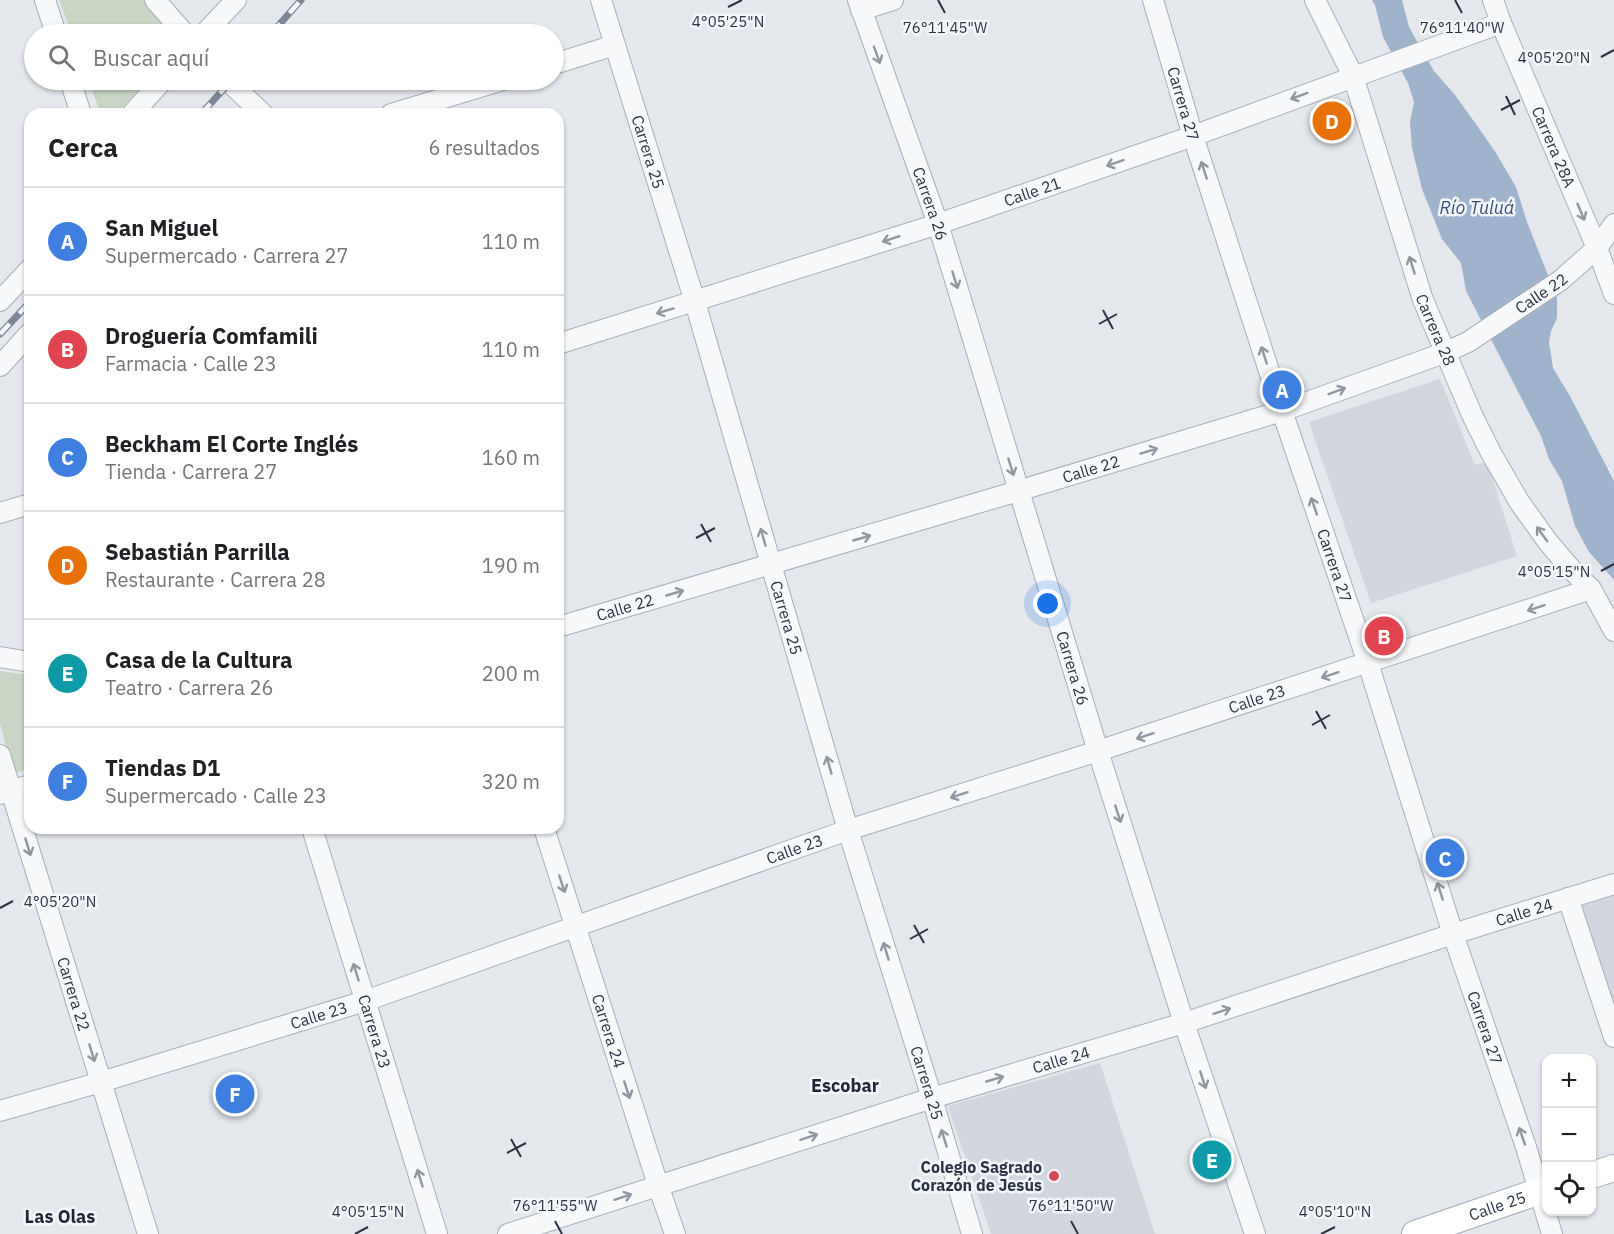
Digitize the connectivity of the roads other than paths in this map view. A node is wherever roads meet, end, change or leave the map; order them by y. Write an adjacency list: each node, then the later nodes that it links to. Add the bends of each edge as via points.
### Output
1 (45, 0): 11 (street)
2 (155, 0): 12 (street)
3 (236, 0): 13 (street)
4 (601, 0): 14 (street, Carrera 25)
5 (893, 0): 9 (street)
6 (1153, 0): 25 (street, Carrera 27)
7 (1315, 0): 16 (street, Carrera 28)
8 (1493, 0): 10 (street, Carrera 28A)
9 (859, 5): 26 (street, Carrera 26, one-way to 26)
10 (1501, 23): 16 (street, Calle 21); 28 (street, Carrera 28A, one-way to 28)
11 (53, 24)
12 (175, 24)
13 (213, 24)
14 (615, 45): 15 (street); 32 (street, Carrera 25)
15 (564, 61)
16 (1353, 76): 25 (street, Calle 21, one-way to 25); 35 (street, Carrera 28, one-way to 16, via 1423,300)
17 (73, 90): 21 (street)
18 (154, 90): 22 (street)
19 (238, 90): 23 (street)
20 (470, 90): 24 (street)
21 (79, 108)
22 (137, 108)
23 (257, 108)
24 (411, 108)
25 (1193, 136): 26 (street, Calle 21, one-way to 26); 37 (street, Carrera 27, one-way to 25)
26 (938, 224): 32 (street, Calle 21, one-way to 32); 38 (street, Carrera 26, one-way to 38)
27 (1614, 225): 28 (street, Calle 22)
28 (1597, 248): 30 (street, Carrera 28A); 35 (street, Calle 22, via 1561,280 1468,342)
29 (24, 275): 31 (street)
30 (1614, 294)
31 (0, 301)
32 (695, 302): 34 (street, Calle 21, one-way to 34); 41 (street, Carrera 25, one-way to 32)
33 (24, 340): 36 (street)
34 (564, 342)
35 (1444, 353): 37 (street, Calle 22, one-way to 35); 42 (street, Carrera 28, one-way to 35, via 1548,542 1520,503 1482,435)
36 (0, 366)
37 (1282, 411): 38 (street, Calle 22, one-way to 37); 47 (street, Carrera 27, one-way to 37)
38 (1018, 491): 41 (street, Calle 22, one-way to 38); 48 (street, Carrera 26)
39 (24, 506): 40 (street)
40 (0, 513)
41 (771, 564): 43 (street, Calle 22, one-way to 41); 52 (street, Carrera 25, one-way to 41)
42 (1591, 589): 44 (street, Carrera 28); 47 (street, Calle 23, one-way to 47)
43 (564, 625)
44 (1614, 631)
45 (0, 657): 46 (street)
46 (24, 661)
47 (1368, 663): 48 (street, Calle 23, one-way to 48); 58 (street, Carrera 27, one-way to 47)
48 (1098, 751): 52 (street, Calle 23, one-way to 52); 60 (street, Carrera 26, one-way to 60)
49 (0, 755): 51 (street, Carrera 22)
50 (24, 787): 51 (street)
51 (5, 793): 62 (street, Carrera 22, one-way to 62)
52 (848, 830): 57 (street, Calle 23); 63 (street, Carrera 25, one-way to 52)
53 (314, 834): 59 (street, Carrera 23, one-way to 53)
54 (546, 834): 57 (street, Carrera 24, one-way to 57)
55 (1614, 884): 56 (street, Calle 24)
56 (1568, 898): 58 (street, Calle 24); 61 (street)
57 (576, 926): 59 (street, Calle 23); 67 (street, Carrera 24, one-way to 67)
58 (1453, 934): 60 (street, Calle 24, one-way to 58); 68 (street, Carrera 27, one-way to 58)
59 (365, 1000): 62 (street, Calle 23); 72 (street, Carrera 23, one-way to 59)
60 (1184, 1023): 63 (street, Calle 24, one-way to 60); 76 (street, Carrera 26, one-way to 76)
61 (1614, 1037)
62 (101, 1082): 64 (street, Calle 23); 71 (street, Carrera 22)
63 (932, 1098): 67 (street, Calle 24, one-way to 63); 75 (street, Carrera 25, one-way to 63)
64 (0, 1111)
65 (1614, 1168): 66 (main road)
66 (1596, 1174)
67 (658, 1185): 73 (street, Calle 24, one-way to 67); 74 (street, Carrera 24)
68 (1542, 1188)
69 (1542, 1190): 77 (main road, Calle 25)
70 (1548, 1216): 78 (street, Carrera 27)
71 (148, 1234)
72 (437, 1234)
73 (507, 1234)
74 (675, 1234)
75 (972, 1234)
76 (1255, 1234)
77 (1415, 1234)
78 (1552, 1234)

